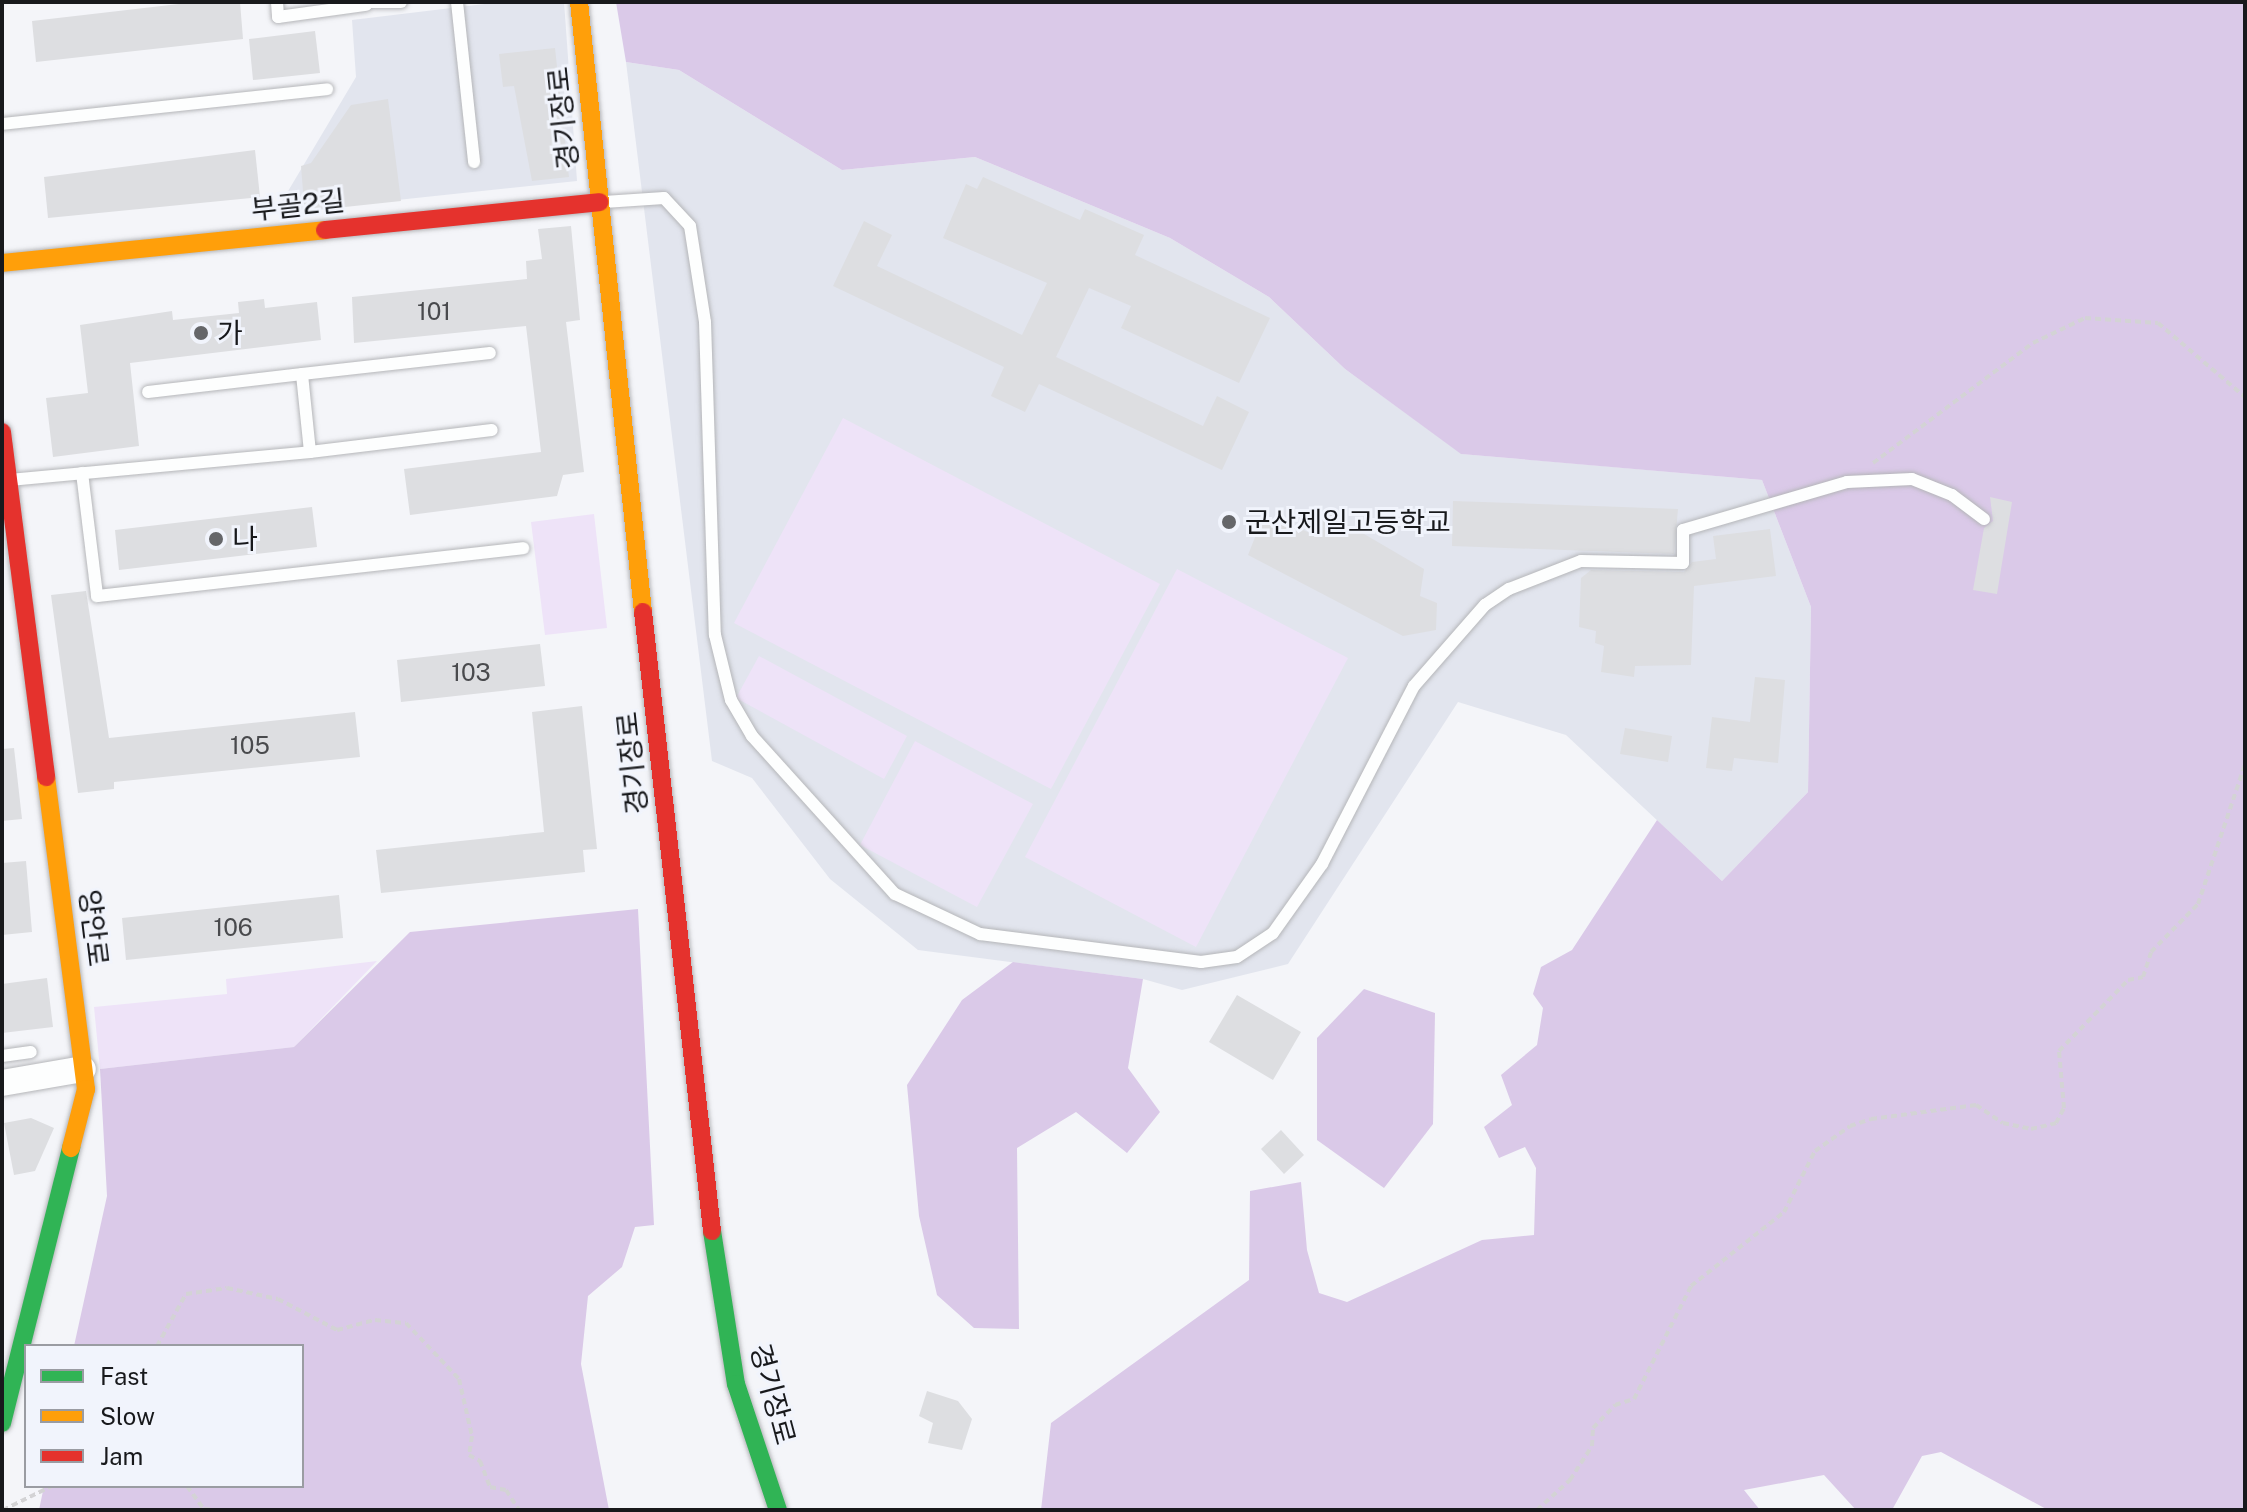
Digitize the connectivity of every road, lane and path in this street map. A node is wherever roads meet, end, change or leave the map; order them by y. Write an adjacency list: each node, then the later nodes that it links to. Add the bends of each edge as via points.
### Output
1 (277, 2): 5 (lane, via 278,17)
2 (401, 2): 5 (lane)
3 (457, 2): 8 (lane)
4 (579, 2): 9 (street, 경기장로)
5 (366, 4)
6 (327, 89): 7 (lane)
7 (2, 124)
8 (474, 162)
9 (600, 202): 10 (street, 부골2길); 20 (lane, via 664,198 690,226 706,350 715,635 731,700 752,736 895,894 980,934 1201,962 1237,957 1273,933 1306,887 1414,686 1485,605 1509,589 1581,561 1683,563 1683,530); 35 (street, 경기장로, via 703,1175 736,1384)
10 (2, 263)
11 (490, 353): 12 (lane)
12 (302, 374): 13 (lane); 17 (lane)
13 (148, 392)
14 (2245, 397): 20 (path, via 2158,323 2085,318 2033,343)
15 (492, 430): 17 (lane)
16 (2, 432): 19 (street, 양안로)
17 (310, 452): 18 (lane)
18 (82, 473): 19 (lane); 22 (lane, via 97,596)
19 (5, 481): 26 (street, 양안로)
20 (1847, 482): 21 (lane, via 1912,479 1952,495)
21 (1984, 519)
22 (523, 548)
23 (2245, 764): 36 (path, via 2198,904 2151,952 2143,977 2128,980 2059,1051 2064,1108 2056,1123 2031,1129 2003,1123 1976,1105 1871,1119 1850,1126 1815,1151 1784,1212 1691,1286 1634,1399 1615,1405 1593,1428 1592,1446 1570,1480)
24 (31, 1052): 25 (lane)
25 (2, 1056)
26 (83, 1069): 27 (street); 29 (street, 양안로, via 86,1089)
27 (2, 1083)
28 (158, 1344): 34 (path, via 186,1294 227,1288 278,1299 337,1330 375,1320 406,1323 459,1379 472,1436 469,1455 480,1461 490,1487 506,1490)
29 (2, 1423)
30 (48, 1488): 32 (path)
31 (188, 1488): 33 (path, via 204,1509)
32 (3, 1510)
33 (216, 1510)
34 (519, 1510)
35 (778, 1510)
36 (1537, 1510)

